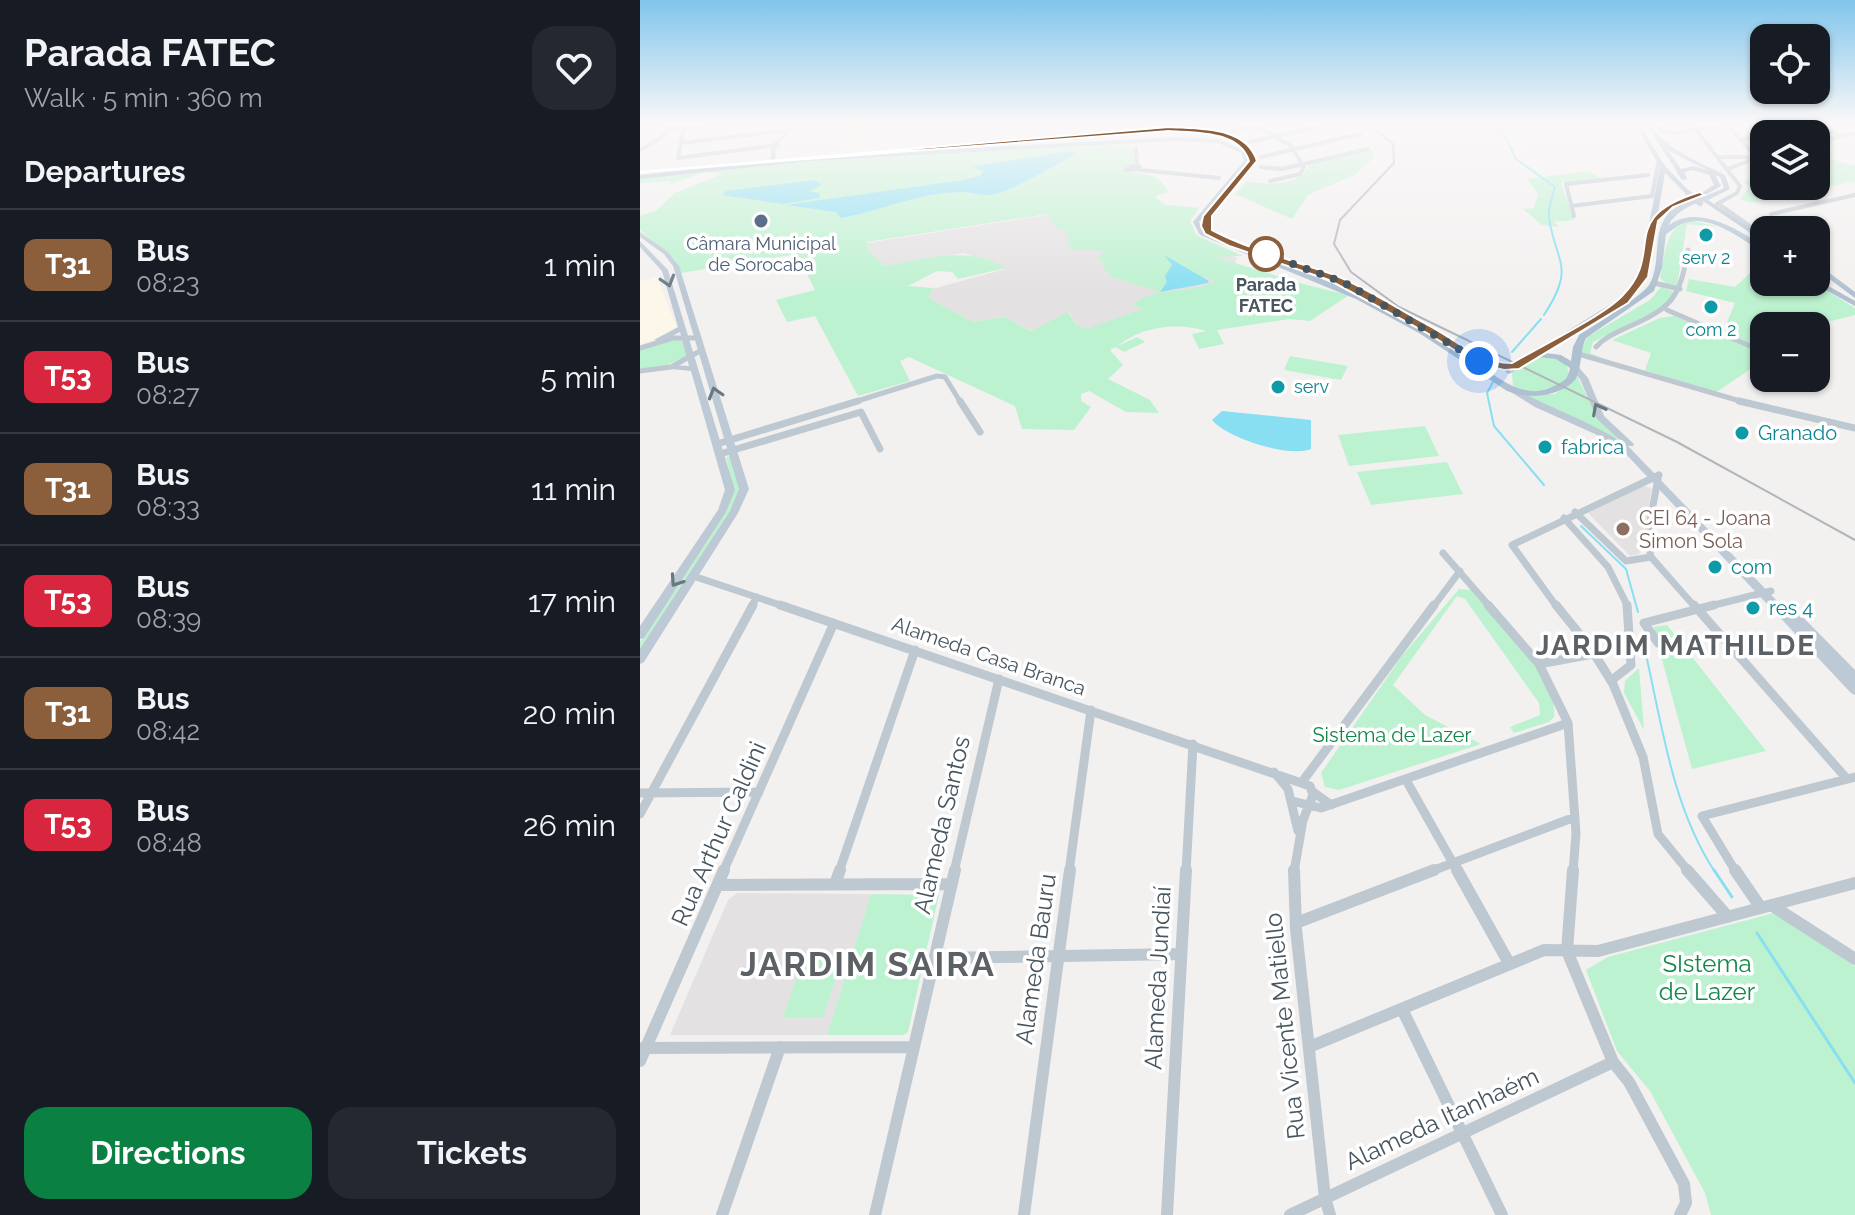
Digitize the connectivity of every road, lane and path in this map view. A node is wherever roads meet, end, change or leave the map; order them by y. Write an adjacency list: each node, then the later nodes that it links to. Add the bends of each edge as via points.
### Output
1 (1683, 178): 14 (main road)
2 (1232, 179): 51 (main road, via 1196,222 1202,234 1359,297)
3 (1239, 179): 47 (main road, via 1208,216 1208,232 1345,283 1485,364)
4 (1288, 179): 12 (street)
5 (1614, 179): 16 (street, via 1566,184)
6 (1656, 179): 16 (street, via 1652,196)
7 (1658, 179): 19 (main road)
8 (1673, 179): 14 (main road)
9 (1717, 179): 14 (main road, via 1717,188)
10 (1725, 179): 14 (main road, via 1724,192)
11 (1734, 179): 15 (street, via 1740,188)
12 (1270, 181)
13 (1855, 195): 18 (street, via 1775,214)
14 (1699, 198): 15 (street); 19 (main road, via 1670,205); 21 (main road); 23 (main road, via 1670,215); 24 (main road)
15 (1726, 204): 20 (street)
16 (1571, 206): 17 (street)
17 (1574, 216)
18 (1779, 216)
19 (1654, 220): 43 (main road, via 1643,277 1635,290)
20 (1750, 225)
21 (1750, 229)
22 (640, 234): 36 (main road, via 673,260)
23 (1661, 237): 24 (main road, via 1679,221 1696,219); 29 (main road)
24 (1747, 239): 25 (main road)
25 (1750, 241)
26 (640, 243): 35 (main road, one-way to 35, via 661,261)
27 (1688, 250): 30 (street)
28 (1830, 275): 32 (main road)
29 (1654, 283): 30 (street); 42 (main road, via 1582,337)
30 (1680, 289): 34 (street)
31 (1830, 289): 33 (main road)
32 (1855, 296)
33 (1855, 304)
34 (1667, 310): 38 (street); 39 (street, via 1606,337)
35 (683, 332): 36 (street); 37 (main road); 44 (main road)
36 (698, 338): 41 (main road)
37 (658, 340): 40 (street)
38 (1750, 346)
39 (1596, 347)
40 (640, 348)
41 (702, 350): 44 (street); 54 (main road, one-way to 41)
42 (1575, 353): 45 (main road); 50 (main road); 52 (street, via 1707,393)
43 (1534, 354): 45 (main road, via 1558,357); 47 (main road)
44 (691, 358): 46 (street); 48 (main road)
45 (1573, 366): 50 (main road); 51 (main road, via 1572,378 1553,392)
46 (671, 367): 48 (main road); 49 (street)
47 (1515, 367): 51 (main road, via 1506,375)
48 (694, 369): 55 (main road)
49 (640, 371)
50 (1584, 378): 57 (main road, one-way to 50, via 1600,417)
51 (1510, 389): 57 (main road, via 1605,435)
52 (1855, 428)
53 (980, 432): 54 (street, via 945,377 937,376)
54 (731, 442): 55 (street); 55 (street); 56 (street, via 861,412); 63 (main road, via 744,489)
55 (718, 446): 69 (main road, one-way to 69, via 730,490 723,510)
56 (880, 449)
57 (1656, 478): 58 (street); 61 (street, via 1647,537); 64 (main road)
58 (1575, 512): 59 (street); 61 (street, via 1626,561)
59 (1564, 518): 68 (street, via 1619,579); 71 (street, via 1512,545)
60 (1443, 553): 62 (street)
61 (1651, 557): 66 (street)
62 (1460, 571): 73 (street); 84 (street, via 1314,762)
63 (693, 576): 65 (street, Alameda Casa Branca); 72 (main road)
64 (1764, 593): 66 (street); 74 (main road); 77 (main road)
65 (757, 597): 67 (street, Alameda Casa Branca); 87 (street)
66 (1699, 610): 68 (street, via 1644,623 1658,643); 82 (street)
67 (834, 623): 70 (street, Alameda Casa Branca); 86 (street, Rua Arthur Caldini)
68 (1631, 627): 76 (street, via 1631,665)
69 (640, 635)
70 (915, 650): 75 (street, Alameda Casa Branca); 96 (street)
71 (1593, 654): 73 (street); 76 (street)
72 (640, 659)
73 (1539, 664): 79 (street)
74 (1855, 678)
75 (999, 679): 78 (street, Alameda Casa Branca); 97 (street, Alameda Santos)
76 (1612, 680): 101 (street, via 1645,767 1654,828)
77 (1855, 690)
78 (1091, 710): 80 (street, Alameda Casa Branca); 106 (street, Alameda Bauru)
79 (1568, 723): 83 (street); 92 (street)
80 (1193, 744): 81 (street, Alameda Casa Branca); 105 (street, Alameda Jundiaí)
81 (1273, 771): 84 (street, Alameda Casa Branca); 85 (street)
82 (1851, 778): 100 (street, via 1702,816 1716,843)
83 (1406, 780): 90 (street); 94 (street)
84 (1307, 786): 85 (street); 89 (street, Rua Vicente Matiello); 90 (street, Alameda Casa Branca)
85 (1288, 789): 88 (street, Rua Vicente Matiello)
86 (759, 792): 87 (street); 98 (street, Rua Arthur Caldini)
87 (646, 793): 91 (street)
88 (1292, 801): 89 (street); 93 (street, Rua Vicente Matiello)
89 (1306, 803): 90 (street); 93 (street, Rua Vicente Matiello)
90 (1331, 805)
91 (640, 814)
92 (1575, 817): 94 (street); 104 (street)
93 (1298, 832): 102 (street, Rua Vicente Matiello)
94 (1453, 863): 102 (street); 109 (street)
95 (1855, 883): 99 (street)
96 (835, 884): 97 (street); 98 (street)
97 (951, 884): 107 (street, Alameda Santos)
98 (718, 885): 114 (street, Rua Arthur Caldini)
99 (1793, 899): 100 (street); 103 (street, via 1791,908)
100 (1766, 907): 101 (street); 103 (street)
101 (1728, 917): 104 (street, via 1598,951)
102 (1296, 923): 113 (street, Rua Vicente Matiello)
103 (1799, 923): 108 (street)
104 (1567, 951): 109 (street, via 1544,950); 116 (street)
105 (1181, 954): 106 (street); 123 (street, Alameda Jundiaí)
106 (1058, 956): 107 (street); 122 (street, Alameda Bauru)
107 (934, 958): 112 (street, Alameda Santos)
108 (1855, 959)
109 (1509, 963): 110 (street)
110 (1403, 1011): 113 (street); 117 (street)
111 (780, 1047): 112 (street); 114 (street); 120 (street)
112 (914, 1047): 121 (street, Alameda Santos)
113 (1309, 1047): 118 (street, Rua Vicente Matiello)
114 (643, 1048): 115 (street, Rua Arthur Caldini)
115 (640, 1061)
116 (1613, 1062): 117 (street, Alameda Itanhaém); 119 (street, via 1684,1184)
117 (1465, 1134): 118 (street, Alameda Itanhaém); 126 (street)
118 (1325, 1198): 124 (street, Alameda Itanhaém); 125 (street, Rua Vicente Matiello)
119 (1683, 1209)
120 (722, 1215)
121 (875, 1215)
122 (1024, 1215)
123 (1167, 1215)
124 (1290, 1215)
125 (1330, 1215)
126 (1502, 1215)

